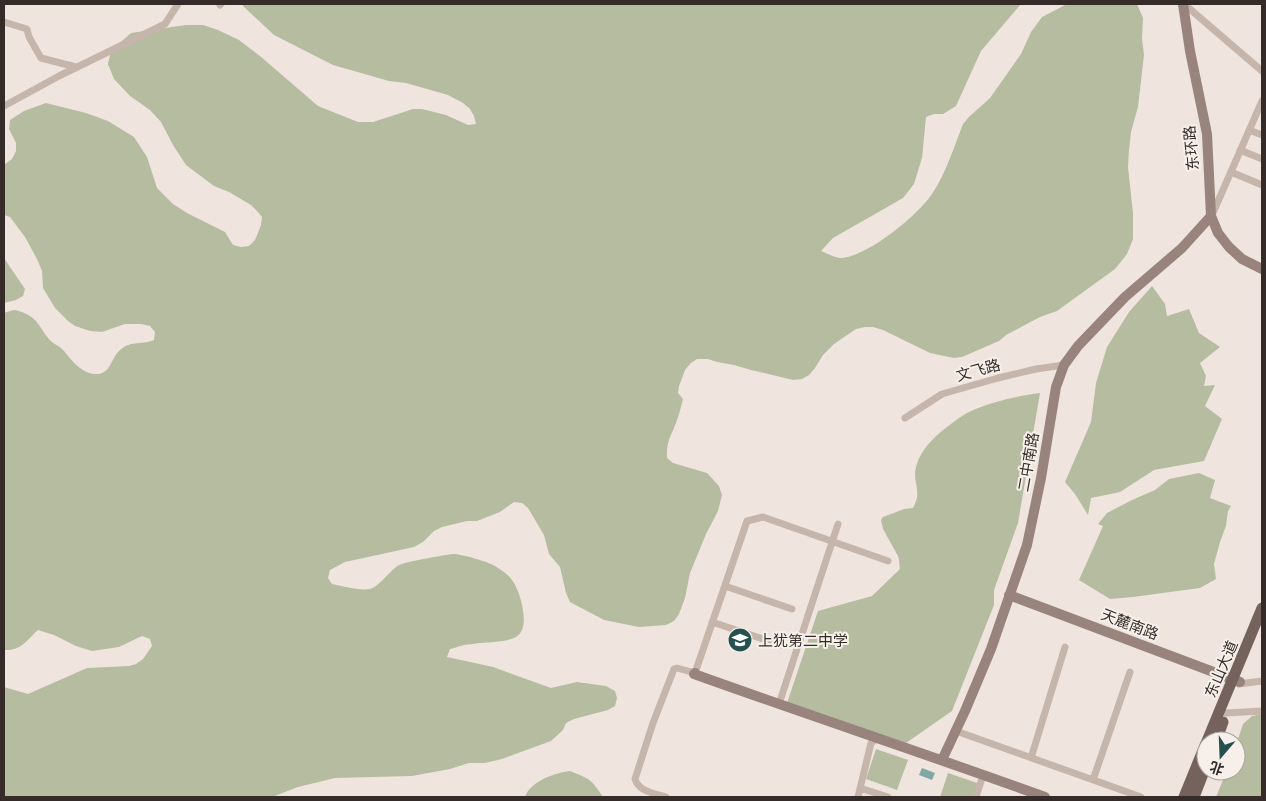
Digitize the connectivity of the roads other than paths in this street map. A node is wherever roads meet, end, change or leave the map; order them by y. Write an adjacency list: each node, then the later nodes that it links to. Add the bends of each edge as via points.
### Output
1 (178, 4): 4 (street, via 165,24)
2 (1184, 4): 5 (street); 14 (street, 东环路, via 1207,134)
3 (4, 22): 4 (street, via 27,29 41,58)
4 (76, 67): 7 (street)
5 (1262, 70)
6 (1261, 105): 8 (street)
7 (4, 106)
8 (1249, 130): 9 (street); 10 (street)
9 (1262, 135)
10 (1240, 150): 11 (street); 12 (street)
11 (1262, 159)
12 (1231, 172): 13 (street); 14 (street)
13 (1262, 185)
14 (1211, 216): 15 (street, 东环路, via 1229,247 1242,259); 16 (street, 二中南路, via 1182,248 1100,322)
15 (1262, 269)
16 (1064, 365): 17 (street, 文飞路, via 998,378 942,394); 22 (street, 二中南路, via 1056,386 1027,545)
17 (905, 418)
18 (838, 524): 19 (street)
19 (832, 542): 20 (street); 21 (street, via 763,517 747,521); 33 (street)
20 (888, 561)
21 (725, 586): 24 (street); 25 (street)
22 (1009, 595): 31 (street, 天麓南路); 36 (street, 二中南路, via 991,649)
23 (1262, 608): 31 (main road, 东山大道)
24 (792, 609)
25 (712, 622): 27 (street); 30 (street)
26 (1262, 628): 31 (main road, 东山大道)
27 (782, 645)
28 (1065, 648): 40 (street)
29 (1130, 672): 44 (street)
30 (695, 673): 33 (street); 47 (street, via 674,669 635,779 643,790)
31 (1237, 681): 32 (street); 35 (main road, 东山大道); 37 (main road, 东山大道)
32 (1262, 681)
33 (779, 704): 39 (street)
34 (1262, 711): 35 (street)
35 (1226, 713): 38 (main road, 东山大道)
36 (956, 731): 40 (street); 41 (street, 二中南路)
37 (1212, 731)
38 (1220, 731)
39 (878, 738): 41 (street); 46 (street, via 871,742)
40 (1031, 758): 44 (street)
41 (942, 760): 43 (street)
42 (1196, 767): 53 (main road, 东山大道)
43 (983, 775): 50 (street); 51 (street)
44 (1093, 780): 52 (street)
45 (1200, 781): 54 (main road)
46 (860, 788): 48 (street); 49 (street)
47 (666, 797)
48 (858, 797)
49 (888, 797)
50 (976, 797)
51 (1045, 797)
52 (1141, 797)
53 (1184, 797)
54 (1194, 797)

